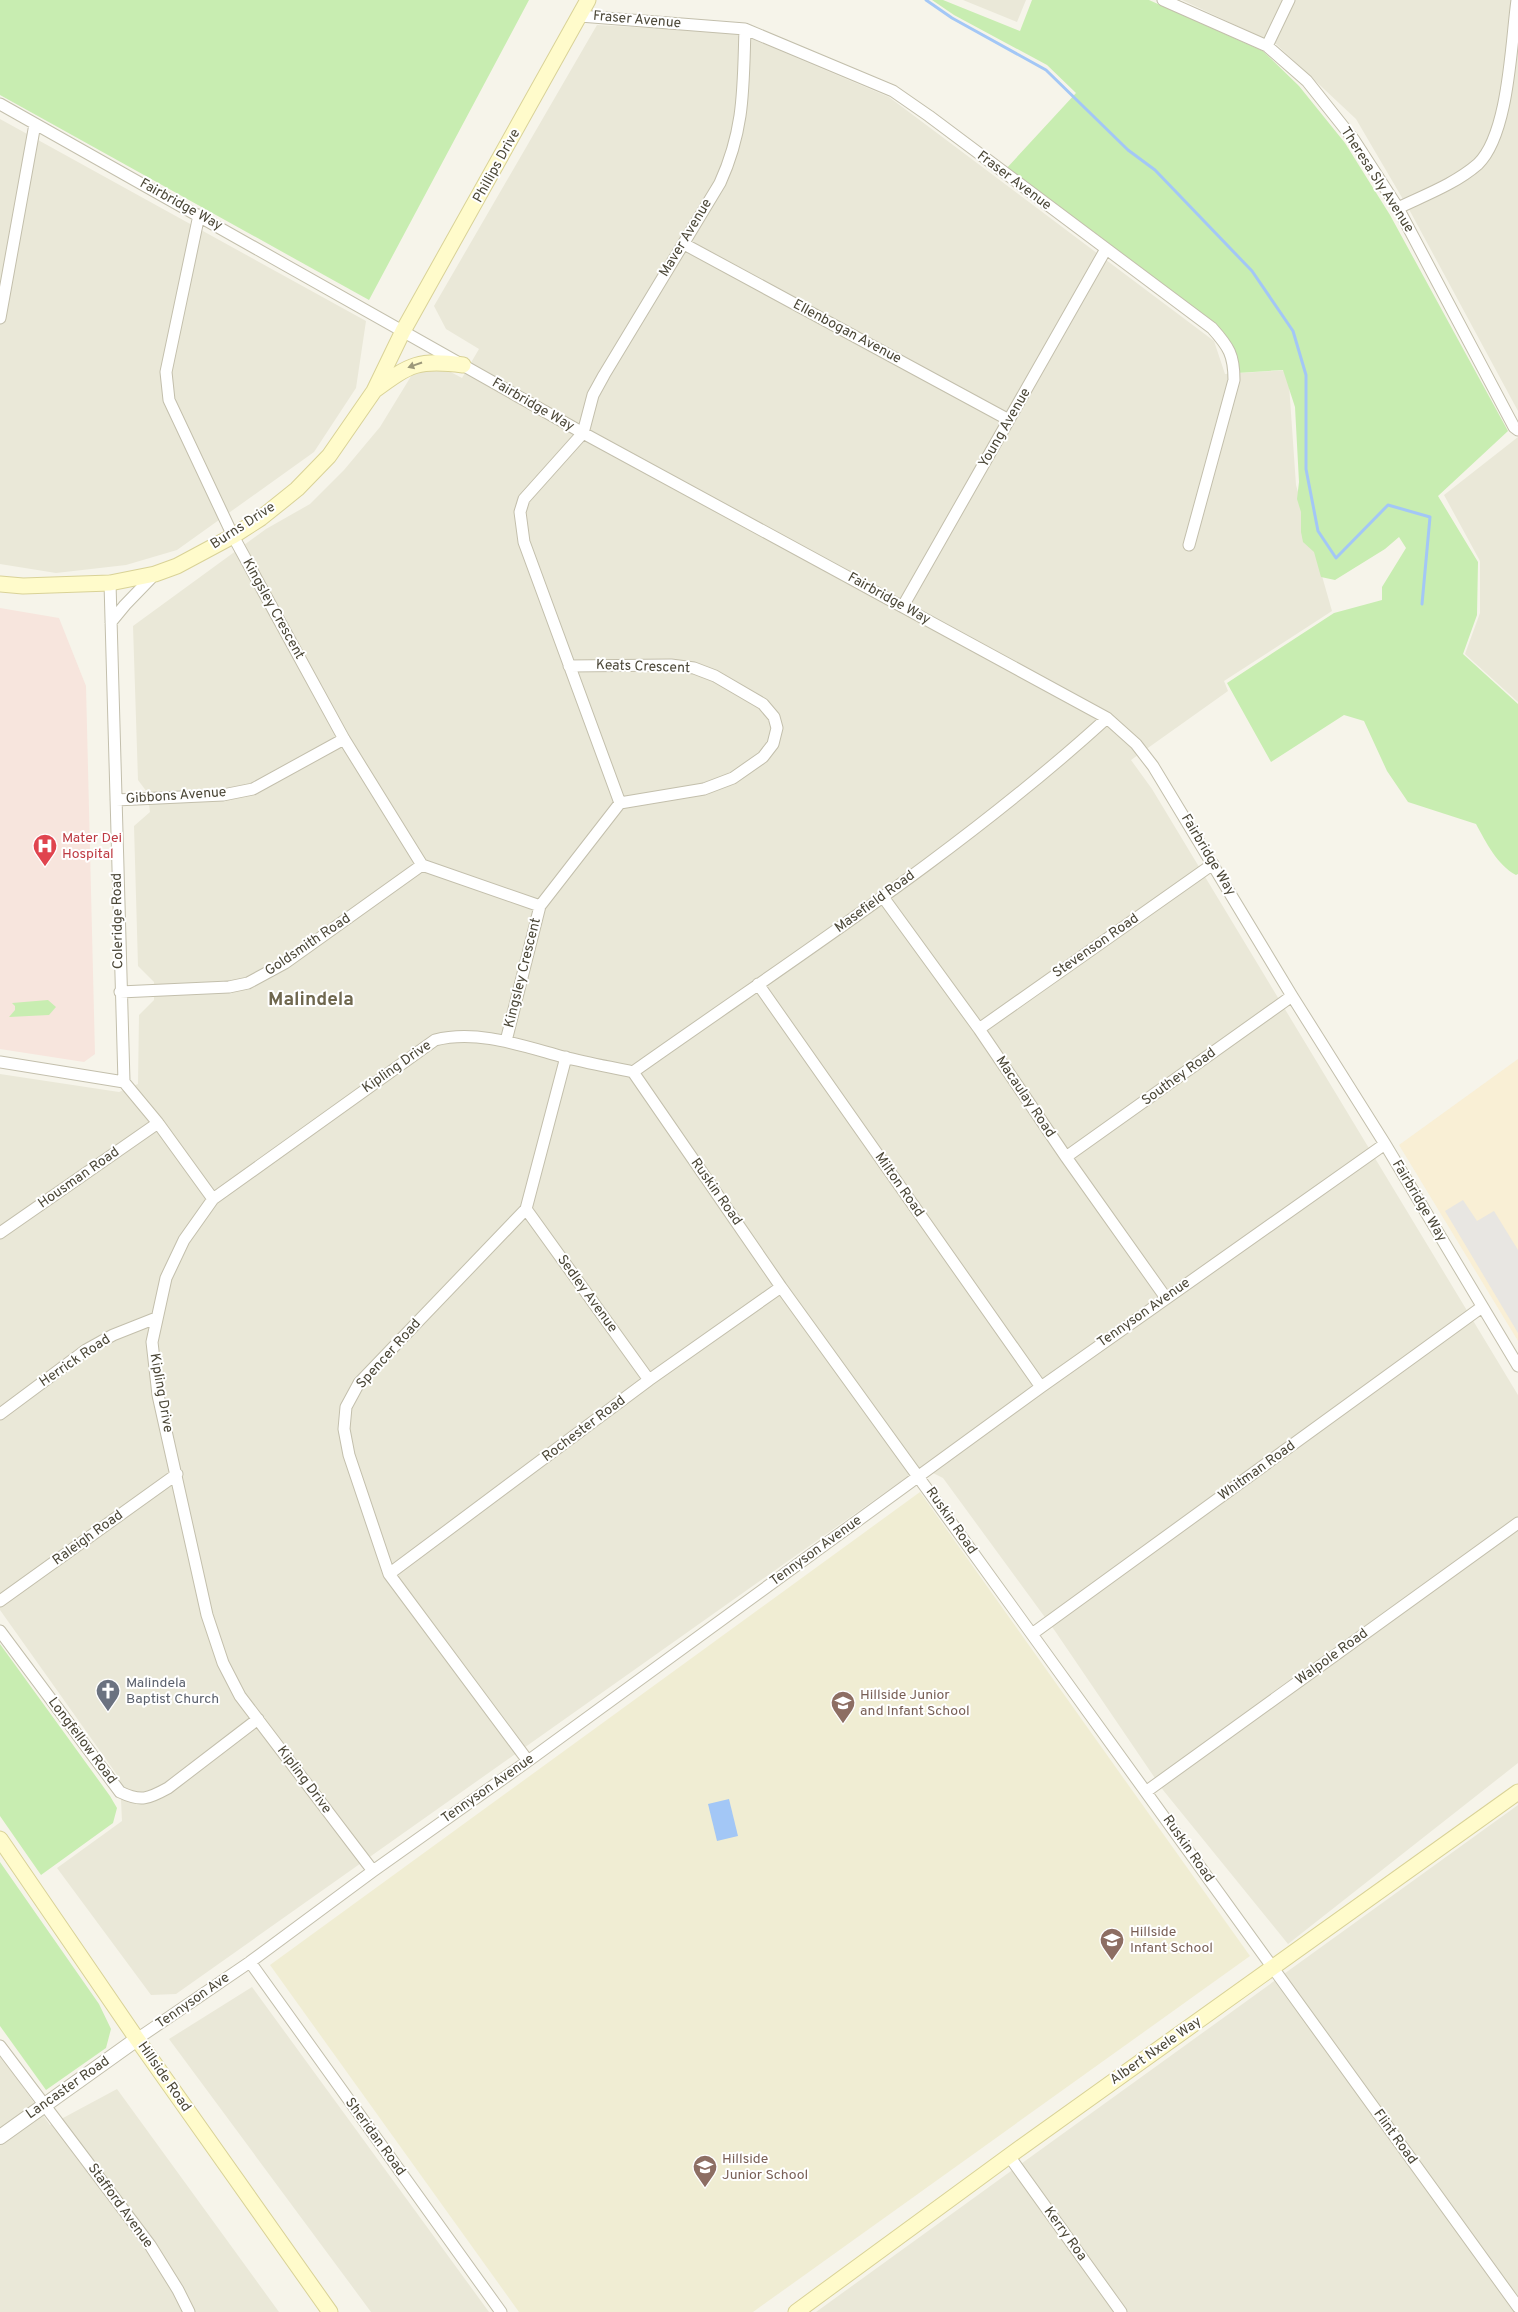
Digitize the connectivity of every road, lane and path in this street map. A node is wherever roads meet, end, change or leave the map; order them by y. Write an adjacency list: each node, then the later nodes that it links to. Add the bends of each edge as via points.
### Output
1 (588, 0): 6 (main road, Phillips Drive)
2 (1163, 0): 8 (street, Theresa Sly Avenue)
3 (1289, 0): 8 (street)
4 (1517, 0): 5 (street)
5 (1516, 15): 11 (street, via 1499,128 1487,153 1454,181)
6 (580, 16): 7 (street, Fraser Avenue); 16 (main road, Phillips Drive)
7 (745, 29): 13 (street, Maver Avenue, via 739,130 720,183); 14 (street, Fraser Avenue, via 893,91)
8 (1267, 46): 11 (street, Theresa Sly Avenue, via 1307,81 1354,140)
9 (0, 104): 10 (street, Fairbridge Way)
10 (35, 124): 12 (street, Fairbridge Way); 15 (street)
11 (1398, 208): 20 (street, Theresa Sly Avenue)
12 (199, 215): 16 (street, Fairbridge Way); 22 (street, Kingsley Crescent, via 166,385 169,400)
13 (684, 244): 19 (street, Ellenbogan Avenue); 21 (street, Maver Avenue, via 597,388)
14 (1106, 249): 19 (street, Young Avenue); 23 (street, Fraser Avenue, via 1212,328 1228,346 1234,362 1234,380)
15 (0, 318)
16 (403, 331): 17 (street, Fairbridge Way); 18 (main road, Burns Drive)
17 (463, 365): 18 (main road, one-way to 18, via 438,362 414,365); 21 (street, Fairbridge Way)
18 (374, 391): 22 (main road, Burns Drive, via 329,456 297,489)
19 (1010, 420): 27 (street, Young Avenue)
20 (1518, 430)
21 (583, 433): 27 (street, Fairbridge Way); 29 (street, via 524,499 520,512 524,542)
22 (233, 536): 24 (main road, Burns Drive); 31 (street, Kingsley Crescent)
23 (1189, 545)
24 (155, 574): 25 (main road, Burns Drive); 28 (street)
25 (110, 583): 26 (main road, Burns Drive); 28 (street, Coleridge Road)
26 (0, 584)
27 (903, 606): 30 (street, Fairbridge Way)
28 (111, 622): 32 (street, Coleridge Road)
29 (569, 666): 33 (street); 33 (street, Keats Crescent, via 671,665 694,668 715,676 763,704 774,717 777,728 773,744 763,757 733,778 704,789)
30 (1108, 718): 34 (street, Fairbridge Way, via 1136,744 1153,766); 36 (street, Masefield Road, via 1048,772)
31 (344, 738): 32 (street, Gibbons Avenue, via 252,789 222,795); 35 (street, Kingsley Crescent)
32 (116, 800): 39 (street, Coleridge Road)
33 (620, 804): 37 (street, Kingsley Crescent)
34 (1213, 864): 40 (street, Fairbridge Way); 41 (street, Stevenson Road)
35 (422, 865): 37 (street, Kingsley Crescent); 39 (street, Goldsmith Road, via 285,963 248,984)
36 (883, 897): 38 (street, Masefield Road); 41 (street, Macaulay Road)
37 (540, 906): 42 (street, Kingsley Crescent)
38 (758, 984): 45 (street, Masefield Road); 61 (street, Milton Road)
39 (120, 992): 46 (street, Coleridge Road)
40 (1292, 996): 48 (street, Fairbridge Way); 49 (street, Southey Road)
41 (979, 1029): 49 (street, Macaulay Road)
42 (506, 1040): 43 (street, Kipling Drive); 50 (street, Kipling Drive, via 448,1037 427,1044)
43 (566, 1057): 45 (street, Kipling Drive); 51 (street, Spencer Road)
44 (0, 1062): 46 (street)
45 (633, 1072): 55 (street, Ruskin Road)
46 (124, 1082): 47 (street)
47 (158, 1123): 50 (street); 53 (street, Housman Road)
48 (1385, 1144): 56 (street, Tennyson Avenue); 57 (street, Fairbridge Way)
49 (1066, 1158): 56 (street, Macaulay Road)
50 (213, 1199): 58 (street, Kipling Drive, via 184,1240 166,1278)
51 (526, 1209): 60 (street, Sedley Avenue); 66 (street, Spencer Road, via 359,1383 346,1407 344,1428 349,1455)
52 (0, 1221): 53 (street)
53 (13, 1224): 54 (street, Housman Road)
54 (0, 1233)
55 (781, 1287): 60 (street, Rochester Road); 64 (street, Ruskin Road)
56 (1166, 1298): 61 (street, Tennyson Avenue)
57 (1482, 1307): 59 (street, Fairbridge Way); 69 (street, Whitman Road)
58 (156, 1318): 62 (street, Herrick Road, via 86,1350); 63 (street, Kipling Drive, via 152,1342 158,1395)
59 (1518, 1366)
60 (649, 1380): 66 (street, Rochester Road)
61 (1041, 1387): 64 (street, Tennyson Avenue)
62 (0, 1414)
63 (177, 1474): 67 (street, Raleigh Road); 70 (street, Kipling Drive, via 200,1583 223,1663 240,1696)
64 (919, 1476): 69 (street, Ruskin Road); 71 (street, Tennyson Avenue)
65 (1518, 1523): 72 (street, Walpole Road)
66 (389, 1574): 71 (street, Spencer Road)
67 (0, 1601)
68 (0, 1630): 70 (street, Longfellow Road, via 120,1792 134,1799 151,1797 168,1788)
69 (1032, 1634): 72 (street, Ruskin Road)
70 (258, 1719): 75 (street, Kipling Drive)
71 (528, 1761): 75 (street, Tennyson Avenue)
72 (1147, 1791): 77 (street, Ruskin Road)
73 (1518, 1792): 77 (main road, Albert Nxele Way)
74 (0, 1839): 78 (main road, Hillside Road)
75 (373, 1871): 76 (street, Tennyson Avenue)
76 (250, 1962): 78 (street, Tennyson Ave); 86 (street, Sheridan Road)
77 (1273, 1968): 82 (main road, Albert Nxele Way); 83 (street, Flint Road)
78 (137, 2039): 80 (street, Lancaster Road); 85 (main road, Hillside Road)
79 (0, 2046): 80 (street, Stafford Avenue)
80 (45, 2104): 81 (street, Lancaster Road); 84 (street, Stafford Avenue, via 150,2245)
81 (0, 2137)
82 (1009, 2156): 87 (main road, Albert Nxele Way); 88 (street, Kerry Roa)
83 (1518, 2307)
84 (189, 2312)
85 (330, 2312)
86 (501, 2312)
87 (796, 2312)
88 (1121, 2312)

